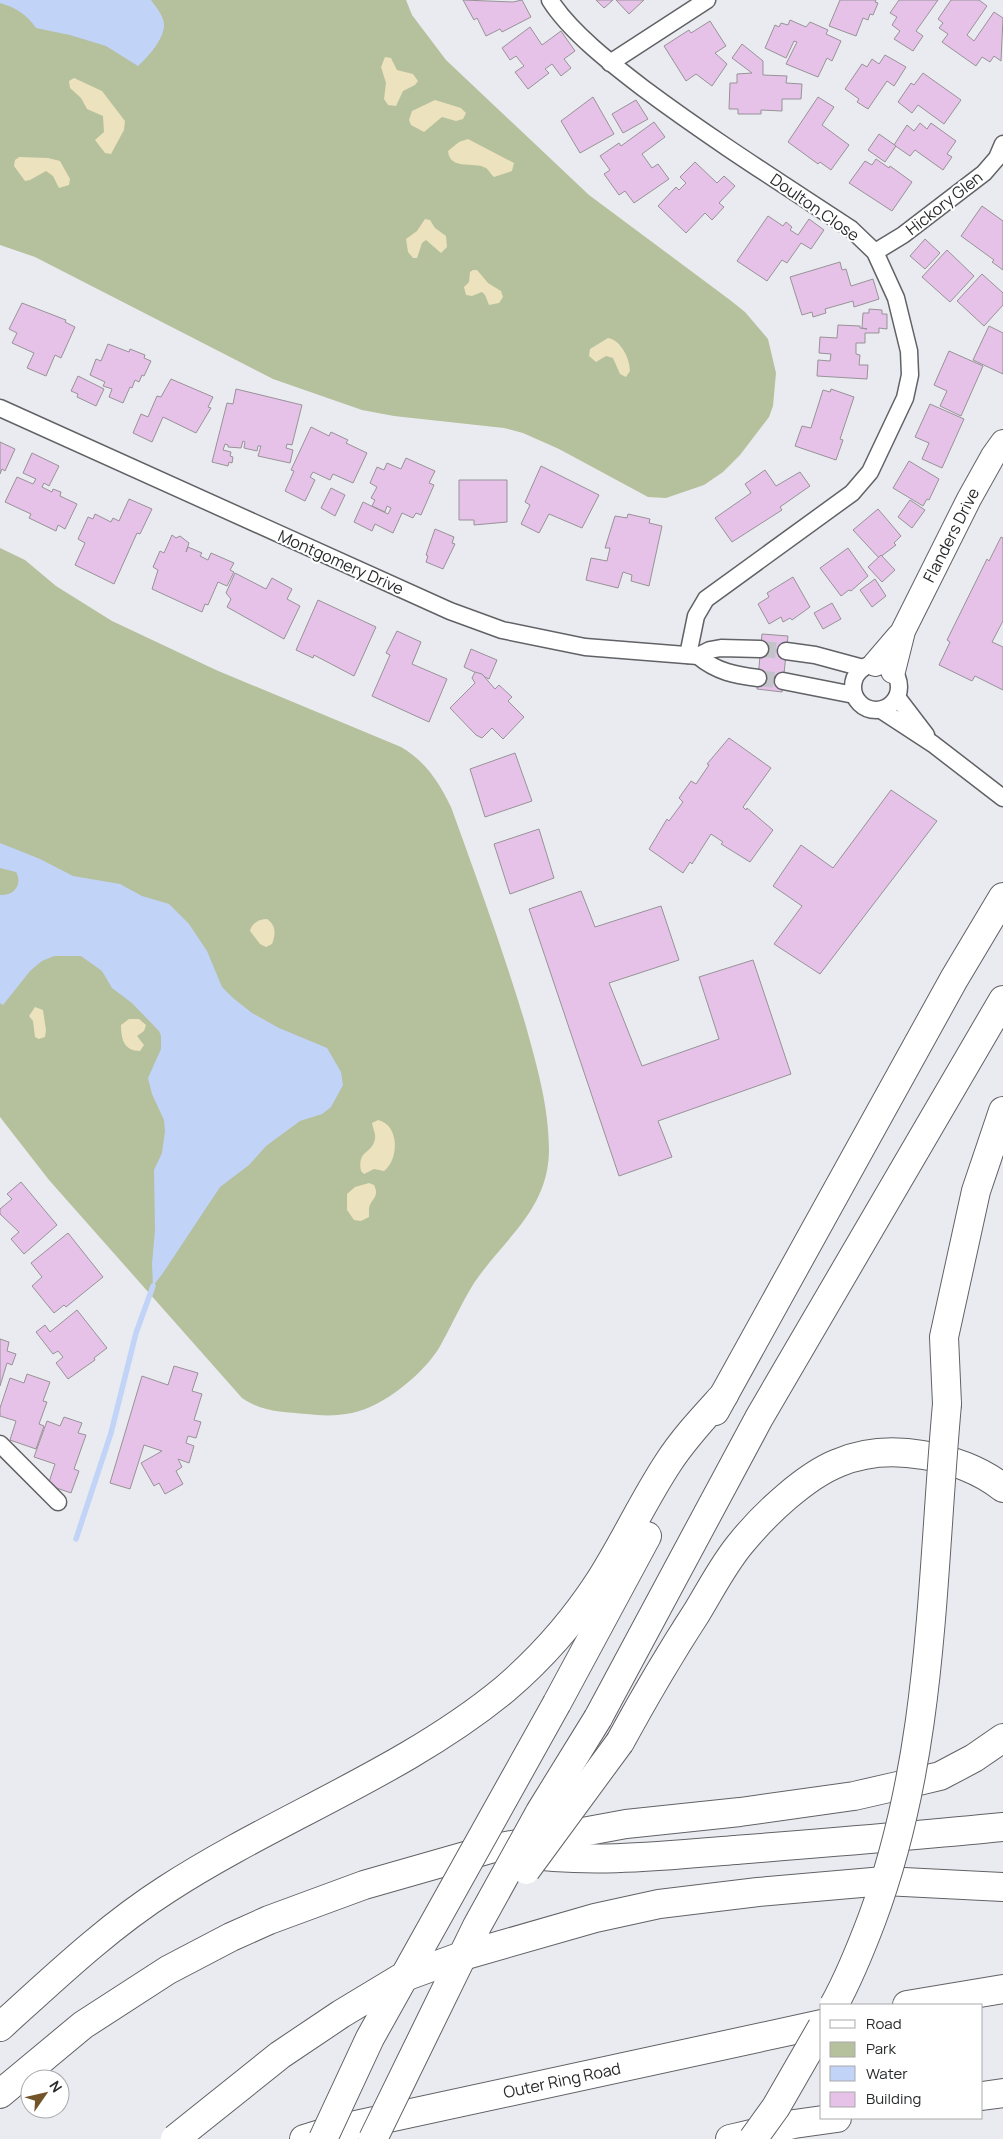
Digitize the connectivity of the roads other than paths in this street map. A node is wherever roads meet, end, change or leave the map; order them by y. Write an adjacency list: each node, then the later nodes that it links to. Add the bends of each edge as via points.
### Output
1 (550, 0): 3 (street, Doulton Close, via 556,11)
2 (707, 0): 3 (street)
3 (610, 63): 5 (street, Doulton Close, via 675,111 851,229)
4 (1003, 144): 5 (street, Hickory Glen, via 997,158 984,173 903,235)
5 (875, 252): 10 (street, Doulton Close, via 896,298 909,351 910,375 905,398 870,472 852,493 706,599 696,616)
6 (0, 408): 10 (street, Montgomery Drive, via 450,611 502,630 585,647)
7 (1003, 442): 11 (street, Flanders Drive, via 969,499 903,631)
8 (760, 649): 10 (street, Montgomery Drive, via 721,648)
9 (786, 651): 11 (street)
10 (693, 656): 12 (street, Montgomery Drive, via 726,673)
11 (877, 668): 14 (street, via 854,680); 15 (street, via 899,686)
12 (758, 678)
13 (784, 681): 14 (street)
14 (854, 695): 16 (street, via 865,707)
15 (897, 697): 16 (street); 17 (street)
16 (881, 710): 17 (street)
17 (933, 744): 18 (street)
18 (1003, 798)
19 (1003, 897): 22 (highway, via 954,979)
20 (1003, 1000): 30 (highway, bridge, via 759,1418 598,1718 540,1812)
21 (1003, 1112): 32 (highway, bridge, via 976,1191 944,1337 947,1404 928,1659 918,1747 889,1874 862,1946)
22 (724, 1394): 35 (highway, via 668,1463 598,1584 535,1662 461,1724 166,1889 76,1959); 43 (highway, bridge, via 557,1703 370,2038)
23 (0, 1444): 25 (street)
24 (1003, 1488): 30 (highway, bridge, via 965,1466 935,1457 894,1451 837,1463 810,1479 772,1510 741,1542 654,1678 620,1742 517,1883)
25 (58, 1502)
26 (1003, 1738): 28 (highway, via 940,1776 854,1796 626,1824)
27 (1003, 1827): 28 (highway, via 656,1856 540,1856)
28 (490, 1849): 38 (highway, via 364,1885 231,1937 168,1970 83,2025)
29 (1003, 1887): 41 (highway, bridge, via 884,1881 659,1904 595,1918 459,1957 399,1979 341,2014 280,2055)
30 (477, 1926): 44 (highway, bridge)
31 (1003, 1989): 33 (highway)
32 (834, 2004)
33 (913, 2004)
34 (820, 2024): 42 (highway, Outer Ring Road, via 351,2126)
35 (0, 2027)
36 (820, 2030): 46 (highway, bridge, via 776,2107)
37 (1003, 2093): 39 (highway)
38 (0, 2094)
39 (983, 2096)
40 (830, 2119): 45 (highway)
41 (175, 2139)
42 (304, 2139)
43 (323, 2139)
44 (373, 2139)
45 (730, 2139)
46 (753, 2139)

